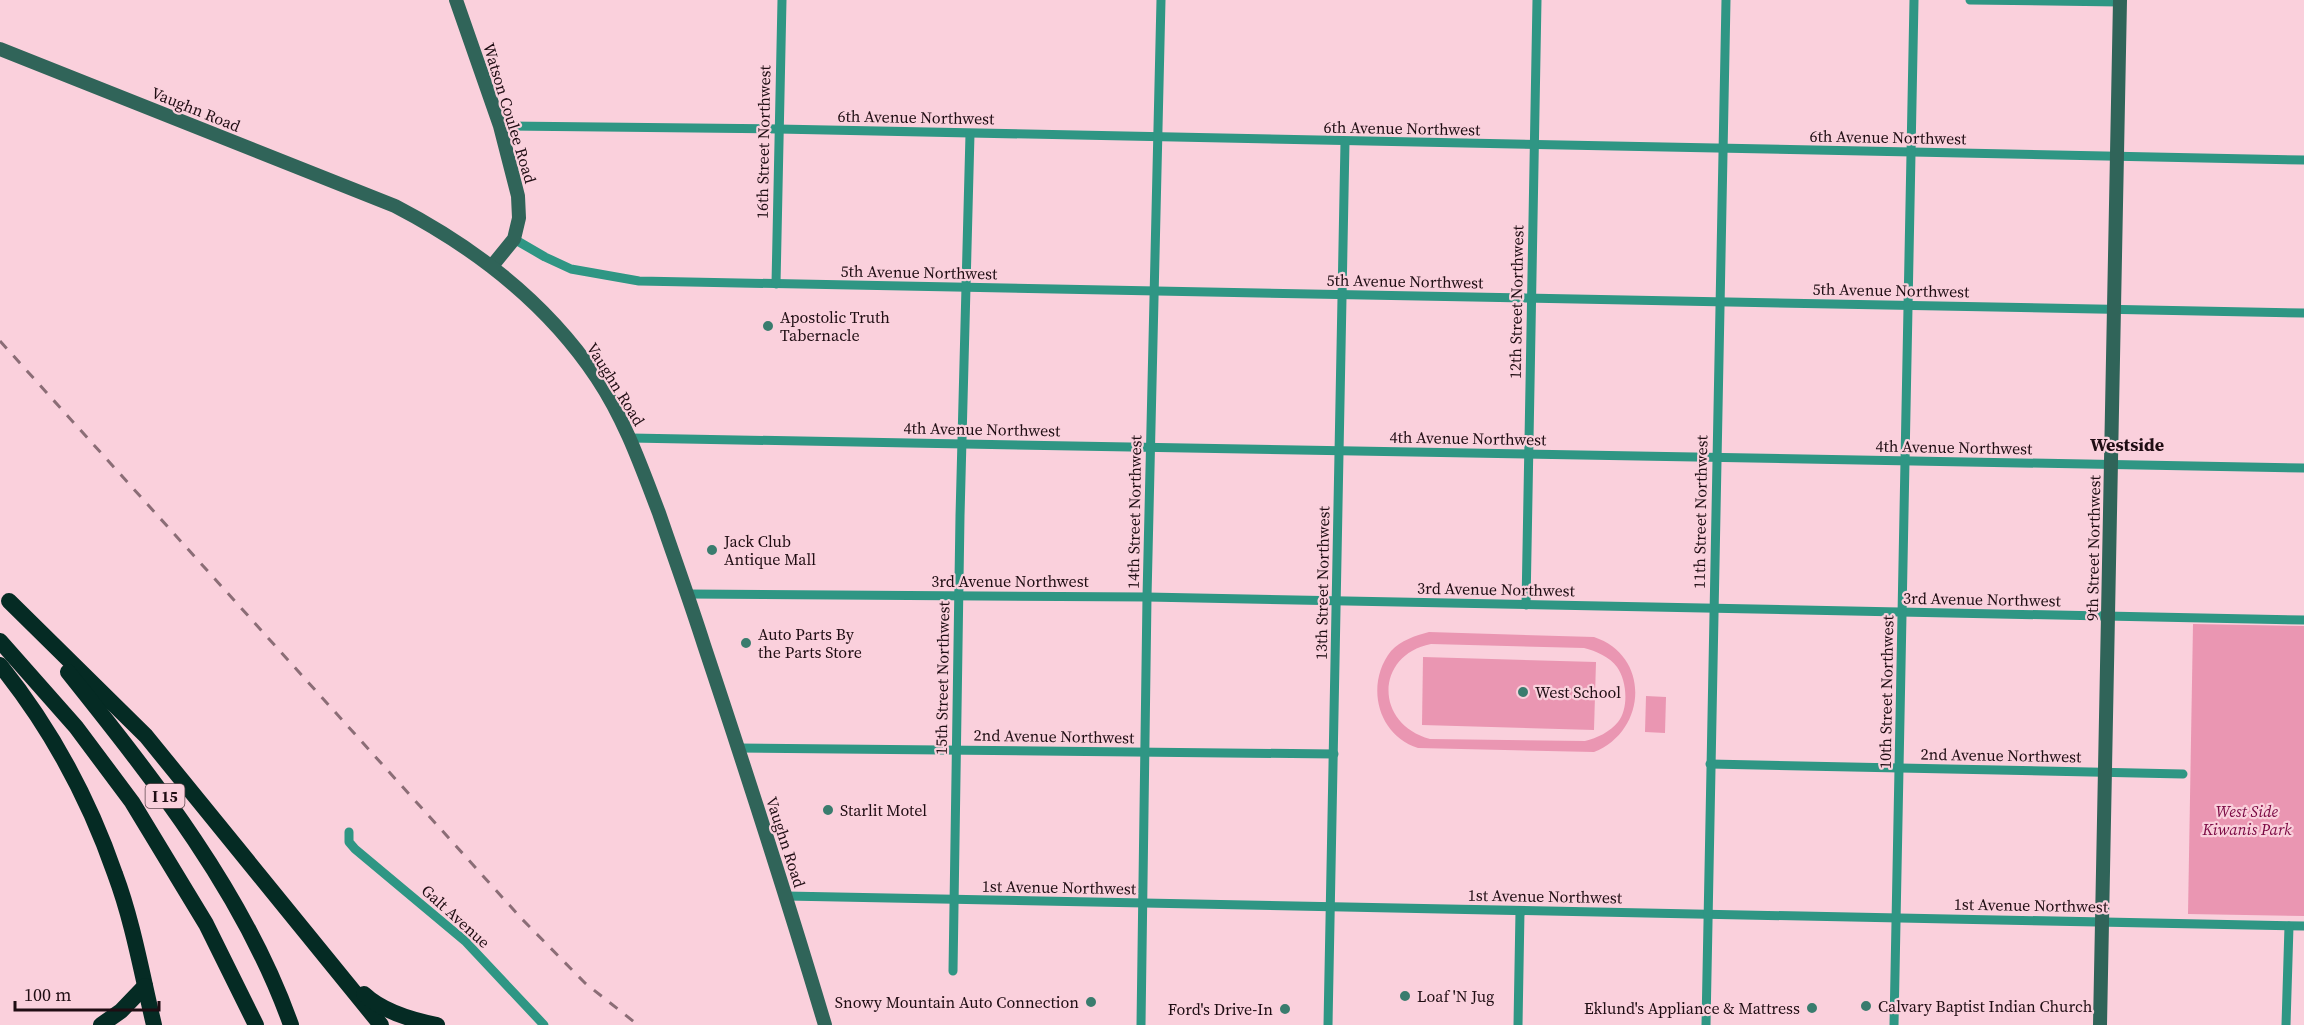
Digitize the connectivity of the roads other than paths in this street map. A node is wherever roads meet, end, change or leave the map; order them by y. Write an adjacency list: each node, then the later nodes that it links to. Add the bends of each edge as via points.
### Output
1 (456, 0): 10 (main road, Watson Coulee Road)
2 (782, 0): 11 (street, 16th Street Northwest)
3 (1161, 0): 13 (street, 14th Street Northwest)
4 (1537, 0): 15 (street, 12th Street Northwest)
5 (1726, 0): 16 (street, 11th Street Northwest)
6 (1914, 0): 17 (street, 10th Street Northwest)
7 (1970, 0): 8 (street)
8 (2120, 1): 18 (main road, 9th Street Northwest)
9 (0, 49): 21 (main road, Vaughn Road, via 394,206)
10 (500, 126): 11 (street, 6th Avenue Northwest); 20 (main road, Watson Coulee Road, via 518,196 519,218)
11 (778, 129): 12 (street, 6th Avenue Northwest); 22 (street, 16th Street Northwest)
12 (970, 134): 13 (street, 6th Avenue Northwest); 23 (street, 15th Street Northwest)
13 (1157, 137): 14 (street, 6th Avenue Northwest); 24 (street, 14th Street Northwest)
14 (1345, 142): 15 (street, 6th Avenue Northwest); 25 (street, 13th Street Northwest)
15 (1533, 145): 16 (street, 6th Avenue Northwest); 26 (street, 12th Street Northwest)
16 (1724, 148): 17 (street, 6th Avenue Northwest); 27 (street, 11th Street Northwest)
17 (1911, 152): 18 (street, 6th Avenue Northwest); 28 (street, 10th Street Northwest)
18 (2117, 156): 19 (street, 6th Avenue Northwest); 29 (main road, 9th Street Northwest)
19 (2304, 160)
20 (514, 239): 21 (main road); 22 (street, 5th Avenue Northwest, via 571,269 607,277)
21 (492, 266): 31 (main road, Vaughn Road, via 555,323 597,378)
22 (776, 284): 23 (street, 5th Avenue Northwest)
23 (966, 288): 24 (street, 5th Avenue Northwest); 32 (street, 15th Street Northwest)
24 (1154, 292): 25 (street, 5th Avenue Northwest); 33 (street, 14th Street Northwest)
25 (1344, 294): 26 (street, 5th Avenue Northwest); 34 (street, 13th Street Northwest)
26 (1531, 299): 27 (street, 5th Avenue Northwest); 35 (street, 12th Street Northwest)
27 (1720, 302): 28 (street, 5th Avenue Northwest); 36 (street, 11th Street Northwest)
28 (1908, 305): 29 (street, 5th Avenue Northwest); 37 (street, 10th Street Northwest)
29 (2114, 309): 30 (street, 5th Avenue Northwest); 38 (main road, 9th Street Northwest)
30 (2304, 313)
31 (631, 438): 32 (street, 4th Avenue Northwest); 40 (main road, Vaughn Road)
32 (962, 444): 33 (street, 4th Avenue Northwest); 41 (street, 15th Street Northwest)
33 (1150, 447): 34 (street, 4th Avenue Northwest); 43 (street, 14th Street Northwest)
34 (1340, 451): 35 (street, 4th Avenue Northwest); 44 (street, 13th Street Northwest)
35 (1529, 454): 36 (street, 4th Avenue Northwest); 45 (street, 12th Street Northwest)
36 (1716, 458): 37 (street, 4th Avenue Northwest); 46 (street, 11th Street Northwest)
37 (1905, 461): 38 (street, 4th Avenue Northwest); 47 (street, 10th Street Northwest)
38 (2111, 465): 39 (street, 4th Avenue Northwest); 48 (main road, 9th Street Northwest)
39 (2304, 468)
40 (688, 594): 41 (street, 3rd Avenue Northwest); 52 (main road, Vaughn Road)
41 (958, 596): 43 (street, 3rd Avenue Northwest); 53 (street, 15th Street Northwest)
42 (4, 597): 71 (highway, via 146,736); 77 (highway, I 15, via 63,665 168,800 237,906)
43 (1147, 597): 44 (street, 3rd Avenue Northwest); 54 (street, 14th Street Northwest)
44 (1337, 601): 45 (street, 3rd Avenue Northwest); 55 (street, 13th Street Northwest)
45 (1526, 605): 46 (street, 3rd Avenue Northwest)
46 (1713, 609): 47 (street, 3rd Avenue Northwest); 56 (street, 11th Street Northwest)
47 (1902, 612): 48 (street, 3rd Avenue Northwest); 57 (street, 10th Street Northwest)
48 (2108, 616): 49 (street, 3rd Avenue Northwest); 58 (main road, 9th Street Northwest)
49 (2304, 620)
50 (0, 641): 76 (highway, I 15, via 76,727 132,802 206,924)
51 (0, 665): 73 (highway, via 52,739 89,808 116,874)
52 (738, 748): 53 (street, 2nd Avenue Northwest); 61 (main road, Vaughn Road)
53 (957, 750): 54 (street, 2nd Avenue Northwest); 62 (street, 15th Street Northwest)
54 (1145, 752): 55 (street, 2nd Avenue Northwest); 63 (street, 14th Street Northwest)
55 (1334, 754): 64 (street, 13th Street Northwest)
56 (1710, 764): 57 (street, 2nd Avenue Northwest); 66 (street, 11th Street Northwest)
57 (1900, 768): 58 (street, 2nd Avenue Northwest); 67 (street, 10th Street Northwest)
58 (2105, 773): 59 (street, 2nd Avenue Northwest); 68 (main road, 9th Street Northwest)
59 (2183, 774)
60 (349, 832): 80 (street, Galt Avenue, via 355,849 465,941)
61 (786, 896): 62 (street, 1st Avenue Northwest); 81 (main road, Vaughn Road)
62 (953, 900): 63 (street, 1st Avenue Northwest); 72 (street, 15th Street Northwest)
63 (1144, 903): 64 (street, 1st Avenue Northwest); 82 (street, 14th Street Northwest)
64 (1331, 907): 65 (street, 1st Avenue Northwest); 83 (street, 13th Street Northwest)
65 (1520, 910): 66 (street, 1st Avenue Northwest); 84 (street)
66 (1709, 914): 67 (street, 1st Avenue Northwest); 85 (street, 11th Street Northwest)
67 (1896, 918): 68 (street, 1st Avenue Northwest); 86 (street, 10th Street Northwest)
68 (2102, 922): 69 (street, 1st Avenue Northwest); 87 (main road, 9th Street Northwest)
69 (2289, 926): 70 (street, 1st Avenue Northwest); 88 (street)
70 (2304, 926)
71 (328, 961): 78 (highway); 79 (highway, via 368,998 415,1021)
72 (953, 971)
73 (145, 987): 74 (highway); 75 (highway)
74 (100, 1025)
75 (154, 1025)
76 (255, 1025)
77 (291, 1025)
78 (381, 1025)
79 (437, 1025)
80 (544, 1025)
81 (825, 1025)
82 (1141, 1025)
83 (1328, 1025)
84 (1518, 1025)
85 (1706, 1025)
86 (1894, 1025)
87 (2100, 1025)
88 (2286, 1025)

